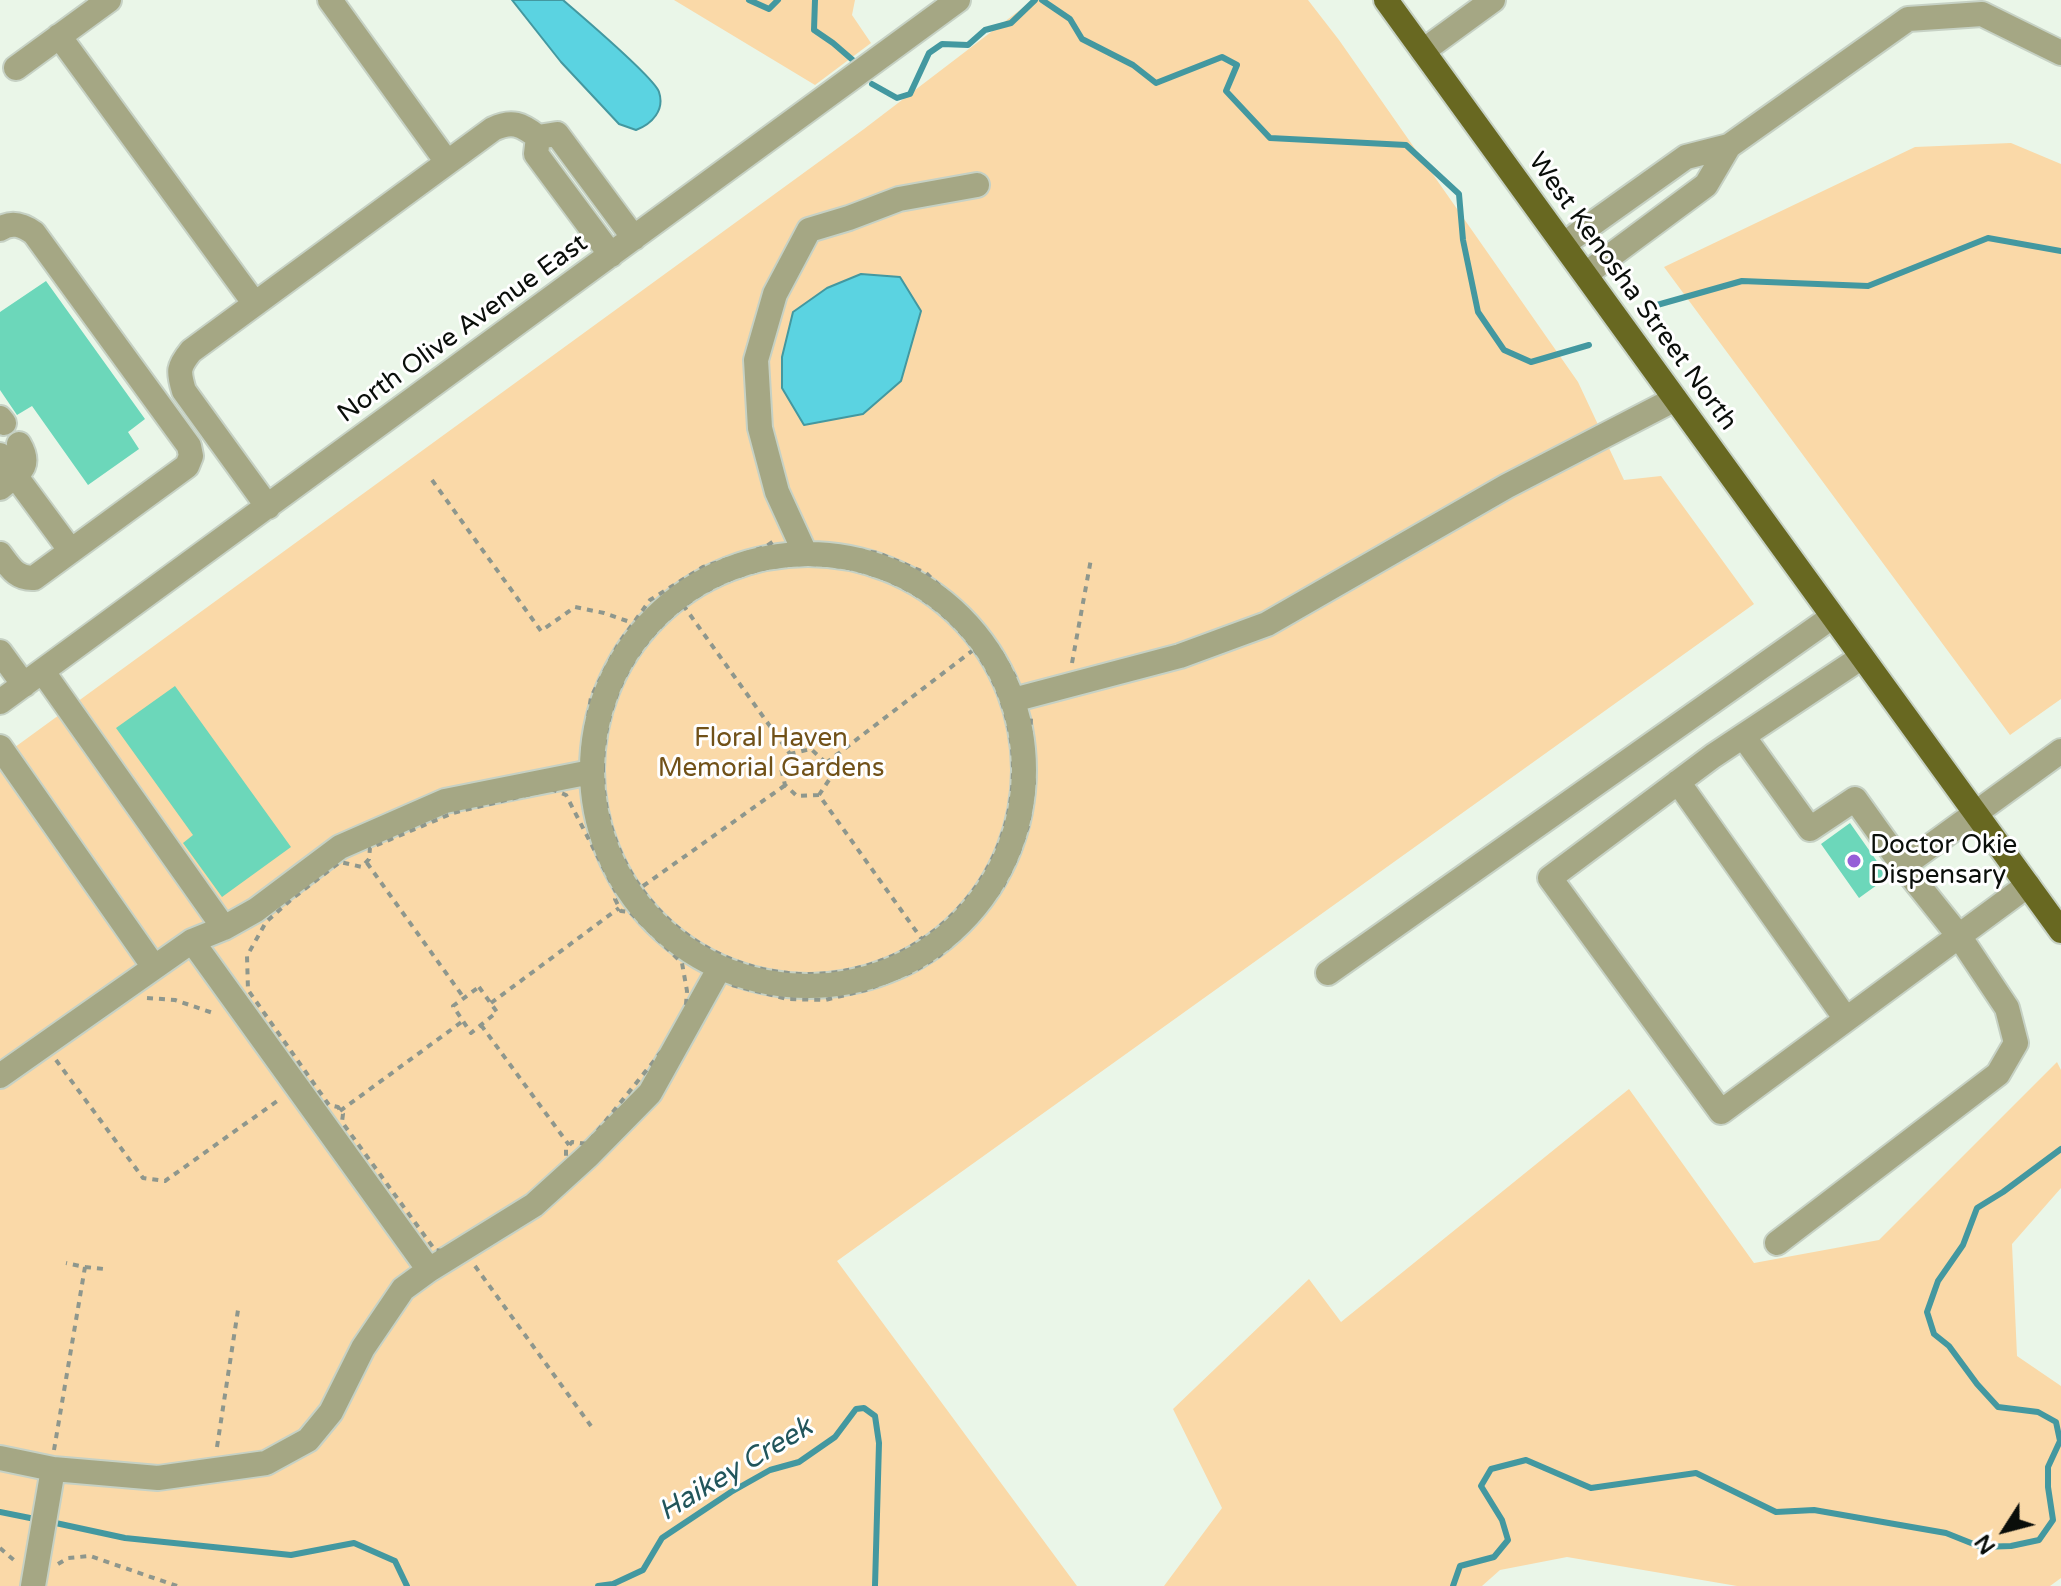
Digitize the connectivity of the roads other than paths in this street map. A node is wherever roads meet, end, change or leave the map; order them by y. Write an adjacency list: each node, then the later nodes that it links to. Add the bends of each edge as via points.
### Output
1 (109, 0): 7 (street)
2 (330, 0): 13 (street)
3 (1386, 0): 8 (main road, West Kenosha Street North)
4 (1493, 0): 8 (street)
5 (955, 1): 18 (street, North Olive Avenue East)
6 (1983, 7): 9 (street); 12 (street, via 1908,19)
7 (59, 36): 10 (street); 22 (street)
8 (1423, 51): 19 (main road, West Kenosha Street North)
9 (2061, 53)
10 (16, 68)
11 (538, 137): 13 (street, via 527,128 504,124); 14 (street, via 557,134); 16 (street, via 536,154)
12 (1729, 146): 19 (street, via 1686,157); 21 (street, via 1706,185)
13 (447, 162): 22 (street)
14 (583, 169): 16 (street); 18 (street)
15 (977, 185): 27 (street, via 899,199 809,230 775,294 756,360 760,428 777,492)
16 (559, 187): 20 (street)
17 (0, 229): 28 (street, via 16,224 34,233 189,446 187,466)
18 (634, 238): 20 (street, North Olive Avenue East)
19 (1564, 244): 21 (main road, West Kenosha Street North)
20 (611, 255): 26 (street, North Olive Avenue East)
21 (1586, 274): 23 (main road, West Kenosha Street North)
22 (255, 304): 26 (street, via 191,351 179,372 184,391)
23 (1675, 399): 30 (main road, West Kenosha Street North); 34 (street, via 1507,486 1267,624 1180,656)
24 (10, 450): 25 (street)
25 (8, 482): 28 (street)
26 (268, 507): 33 (street, North Olive Avenue East)
27 (809, 548): 34 (street, via 872,563 933,593 981,640); 39 (street, via 714,574 674,599 640,632 614,671)
28 (71, 551): 29 (street, via 34,578 15,574)
29 (0, 554)
30 (1832, 617): 32 (main road, West Kenosha Street North); 49 (street)
31 (0, 652): 33 (street)
32 (1862, 657): 36 (street); 41 (main road, West Kenosha Street North)
33 (34, 679): 35 (street, North Olive Avenue East); 44 (street)
34 (1017, 695): 50 (street, via 1024,754 1021,809 1005,862 975,909 935,946 887,972 833,986)
35 (0, 702)
36 (1743, 736): 40 (street); 42 (street, via 1810,829 1855,799)
37 (0, 747): 48 (street)
38 (2061, 751): 41 (street)
39 (584, 766): 44 (street, via 445,801 340,847); 50 (street, via 599,827 626,887 669,936)
40 (1678, 782): 51 (street); 51 (street, via 1550,878 1721,1112)
41 (1975, 812): 42 (street); 43 (main road, West Kenosha Street North)
42 (1903, 866): 46 (street)
43 (2028, 885): 45 (main road, West Kenosha Street North); 46 (street)
44 (224, 928): 47 (street)
45 (2061, 931)
46 (1959, 936): 51 (street); 53 (street, via 2007,1008 2016,1043 1998,1074)
47 (192, 941): 48 (street); 54 (street)
48 (154, 967): 52 (street)
49 (1328, 973)
50 (722, 976): 54 (street, via 650,1093 588,1156 534,1205)
51 (1846, 1019)
52 (0, 1076)
53 (1777, 1243)
54 (429, 1270): 56 (street, via 403,1289 363,1348 331,1412 308,1440 266,1463 158,1478)
55 (0, 1458): 56 (street)
56 (51, 1473): 57 (street)
57 (41, 1571)

